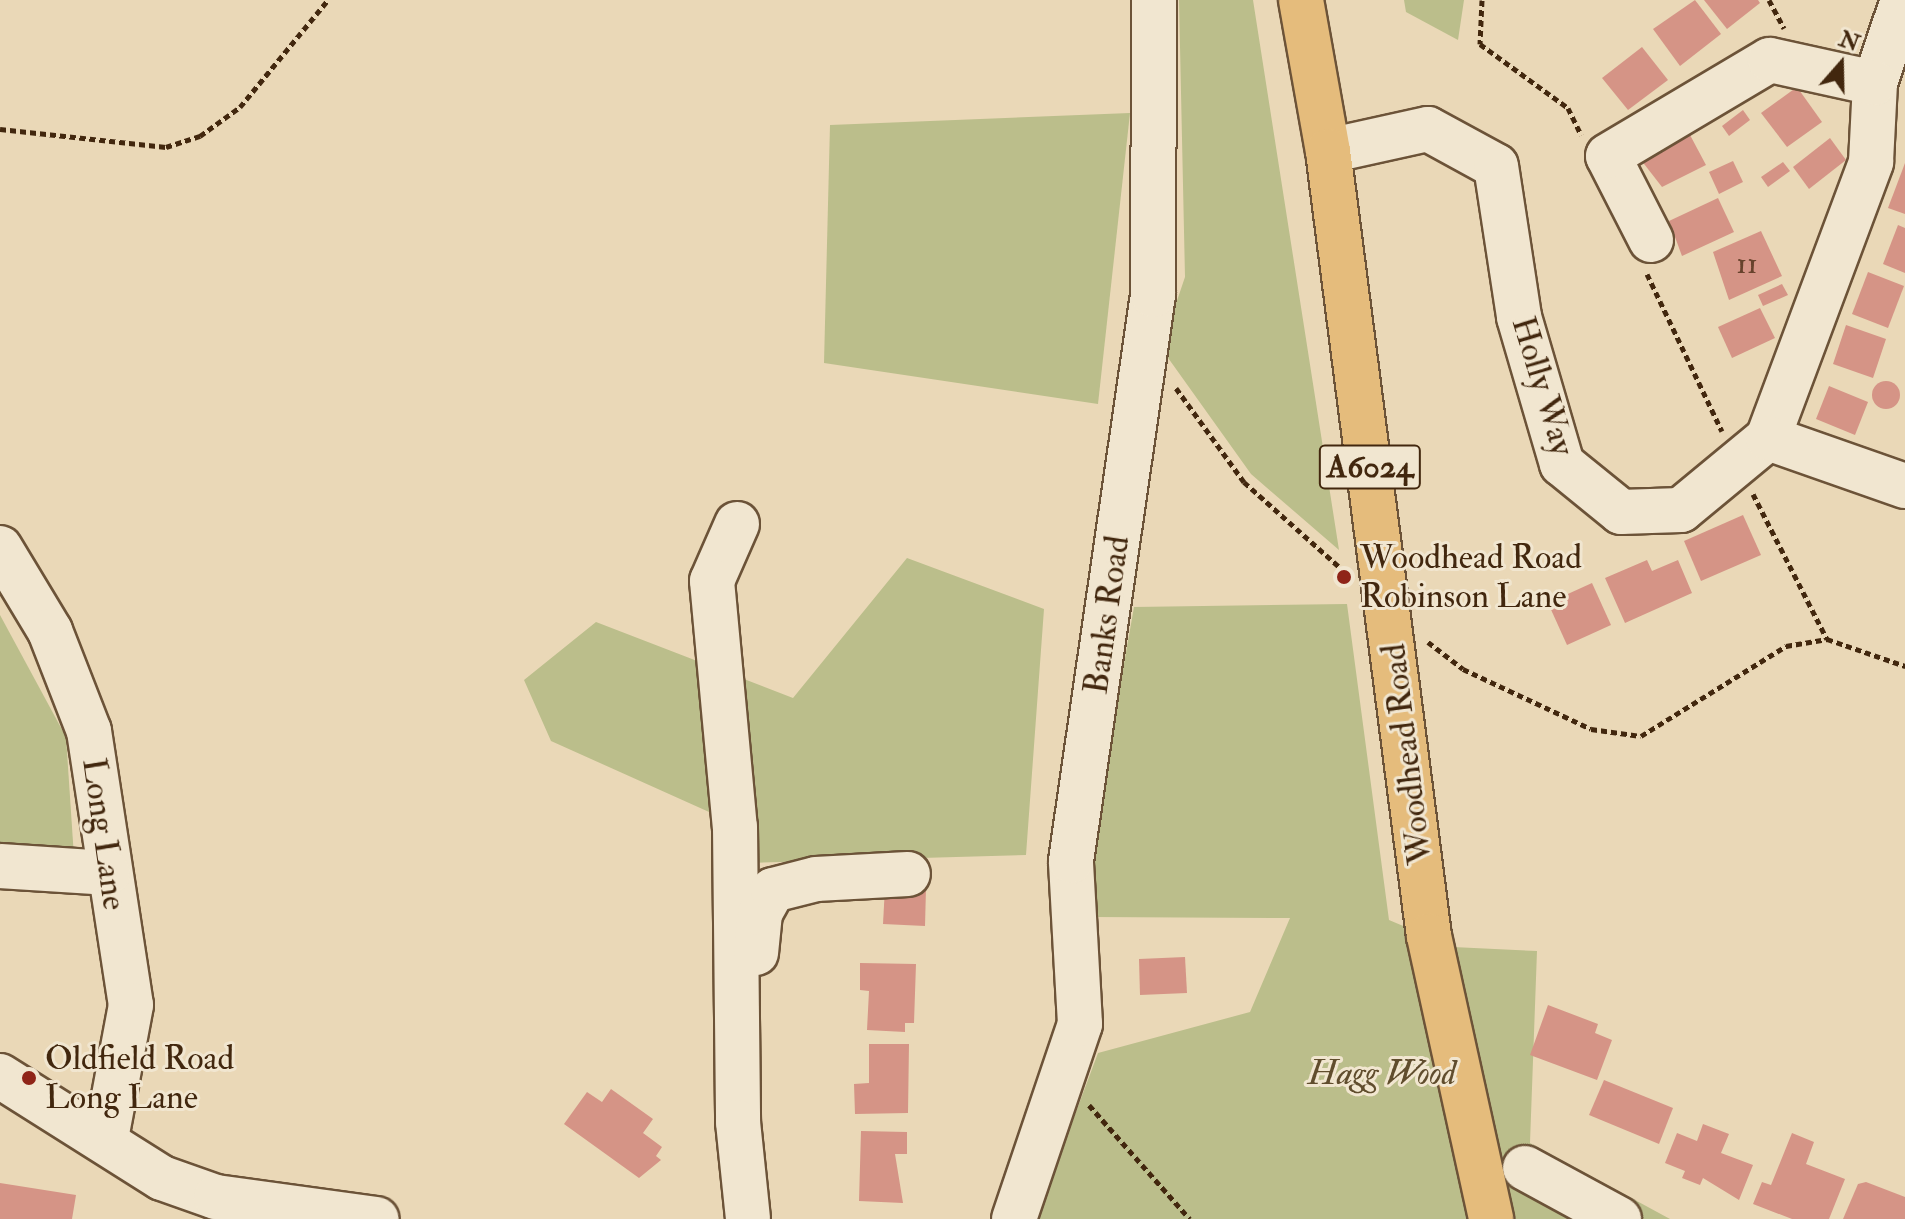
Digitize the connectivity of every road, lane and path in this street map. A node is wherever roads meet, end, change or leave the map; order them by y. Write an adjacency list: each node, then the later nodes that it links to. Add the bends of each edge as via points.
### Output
1 (328, 0): 7 (path, via 240,107 200,136 166,147)
2 (1154, 0): 11 (street, Banks Road, via 1153,295)
3 (1301, 0): 9 (main road, Woodhead Road / A6024)
4 (1482, 0): 8 (path, via 1480,44 1568,108)
5 (1903, 0): 6 (street)
6 (1875, 83): 10 (street, via 1770,60 1608,156); 12 (street, via 1871,162)
7 (0, 129)
8 (1583, 138)
9 (1328, 151): 12 (street, Holly Way, via 1428,129 1496,166 1519,317 1562,464 1621,512 1681,510); 16 (main road, Woodhead Road / A6024)
10 (1647, 253): 12 (path)
11 (1143, 370): 16 (path, via 1174,387 1244,482); 23 (street, Banks Road, via 1071,861 1080,1024)
12 (1754, 452): 13 (street); 17 (path)
13 (1905, 486)
14 (737, 524): 26 (street, via 712,581 735,827 738,1122)
15 (0, 548): 20 (street, Long Lane, via 50,631 89,731)
16 (1390, 619): 17 (path, via 1463,669 1591,729 1641,736 1786,646); 30 (main road, Woodhead Road / A6024, via 1429,936)
17 (1827, 639): 18 (path)
18 (1905, 666)
19 (0, 866): 20 (street)
20 (108, 873): 24 (street, Long Lane, via 131,1005)
21 (908, 874): 26 (street, via 816,879 773,890 760,913 757,1155)
22 (0, 1076): 24 (street)
23 (1057, 1094): 28 (street, Banks Road); 29 (path, via 1072,1107 1094,1104)
24 (106, 1138): 27 (street, via 162,1178 216,1197)
25 (1525, 1168): 31 (street)
26 (748, 1218)
27 (377, 1219)
28 (1014, 1219)
29 (1190, 1219)
30 (1491, 1219)
31 (1619, 1219)

